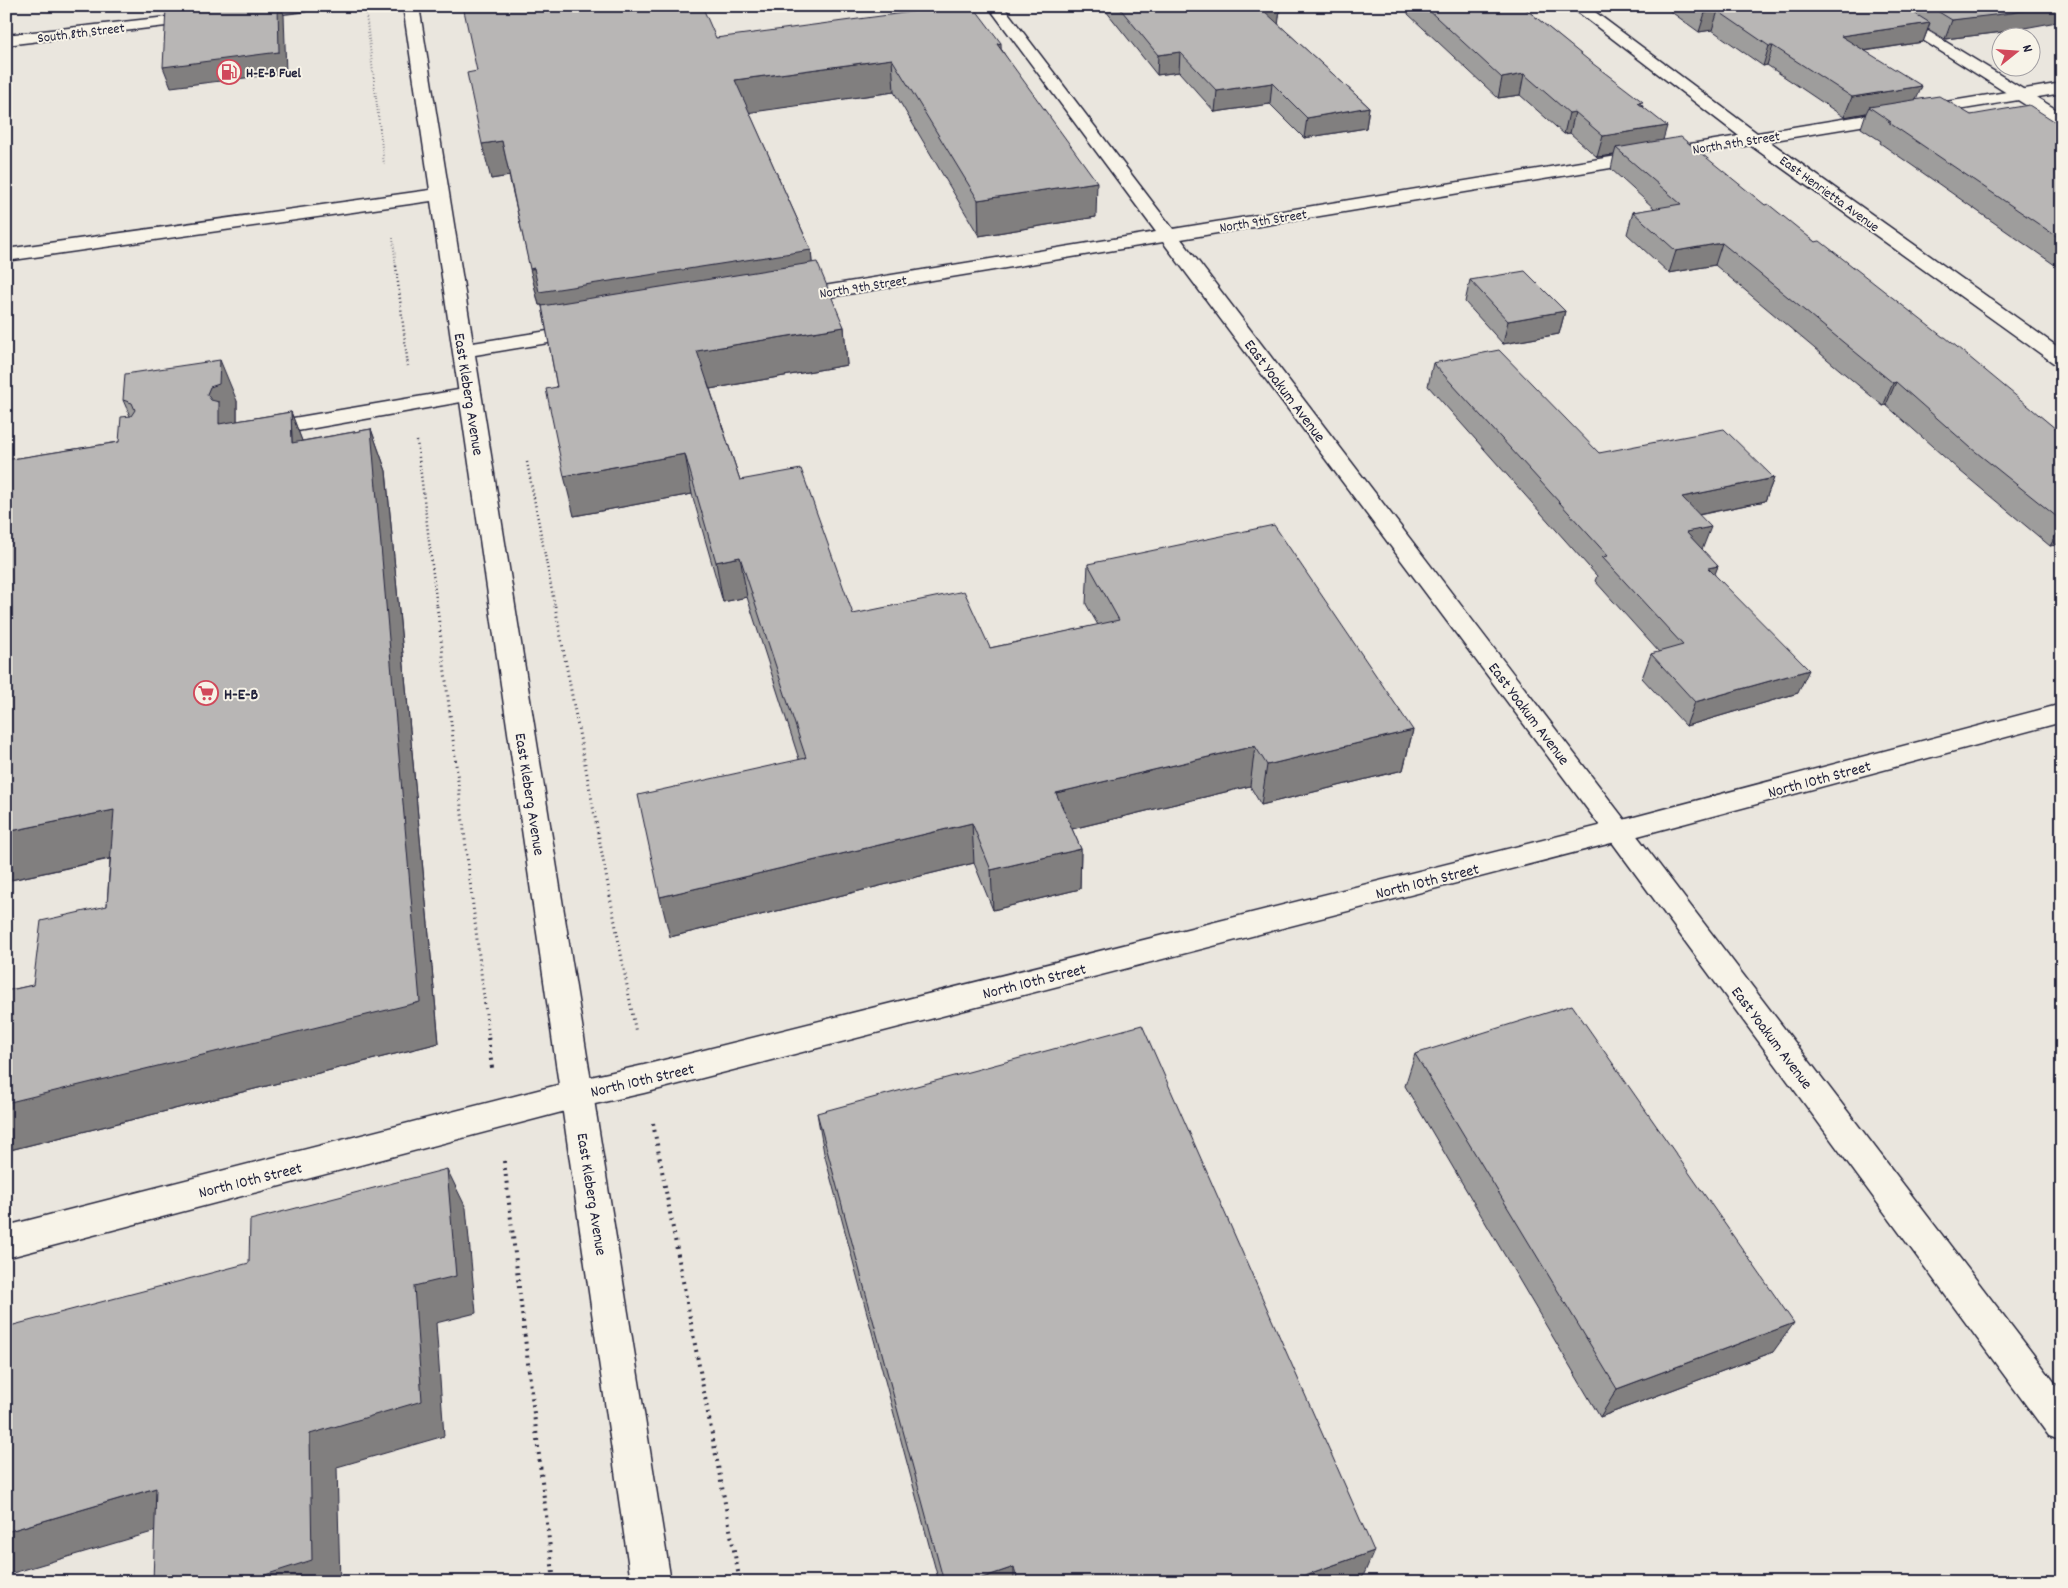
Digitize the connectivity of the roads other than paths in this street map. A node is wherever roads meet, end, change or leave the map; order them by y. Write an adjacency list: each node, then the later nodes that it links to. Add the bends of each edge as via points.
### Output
1 (305, 6): 6 (street, South 8th Street)
2 (411, 6): 11 (street, East Kleberg Avenue)
3 (994, 6): 12 (street, East Yoakum Avenue)
4 (1577, 6): 10 (street, East Henrietta Avenue)
5 (1876, 6): 8 (street)
6 (6, 40)
7 (2062, 88): 8 (street, North 9th Street)
8 (2019, 96): 9 (street); 10 (street, North 9th Street)
9 (2062, 120)
10 (1754, 139): 12 (street, North 9th Street); 17 (street, East Henrietta Avenue)
11 (440, 194): 13 (street); 16 (street, East Kleberg Avenue)
12 (1170, 236): 14 (street, North 9th Street); 21 (street, East Yoakum Avenue)
13 (6, 255)
14 (779, 300)
15 (603, 328): 16 (street)
16 (464, 351): 18 (street, East Kleberg Avenue)
17 (2062, 360)
18 (470, 394): 19 (street); 22 (street, East Kleberg Avenue)
19 (237, 435)
20 (2062, 713): 21 (street, North 10th Street)
21 (1619, 831): 22 (street, North 10th Street); 24 (street, East Yoakum Avenue)
22 (577, 1094): 23 (street, North 10th Street); 25 (street, East Kleberg Avenue)
23 (6, 1242)
24 (2062, 1423)
25 (651, 1582)

